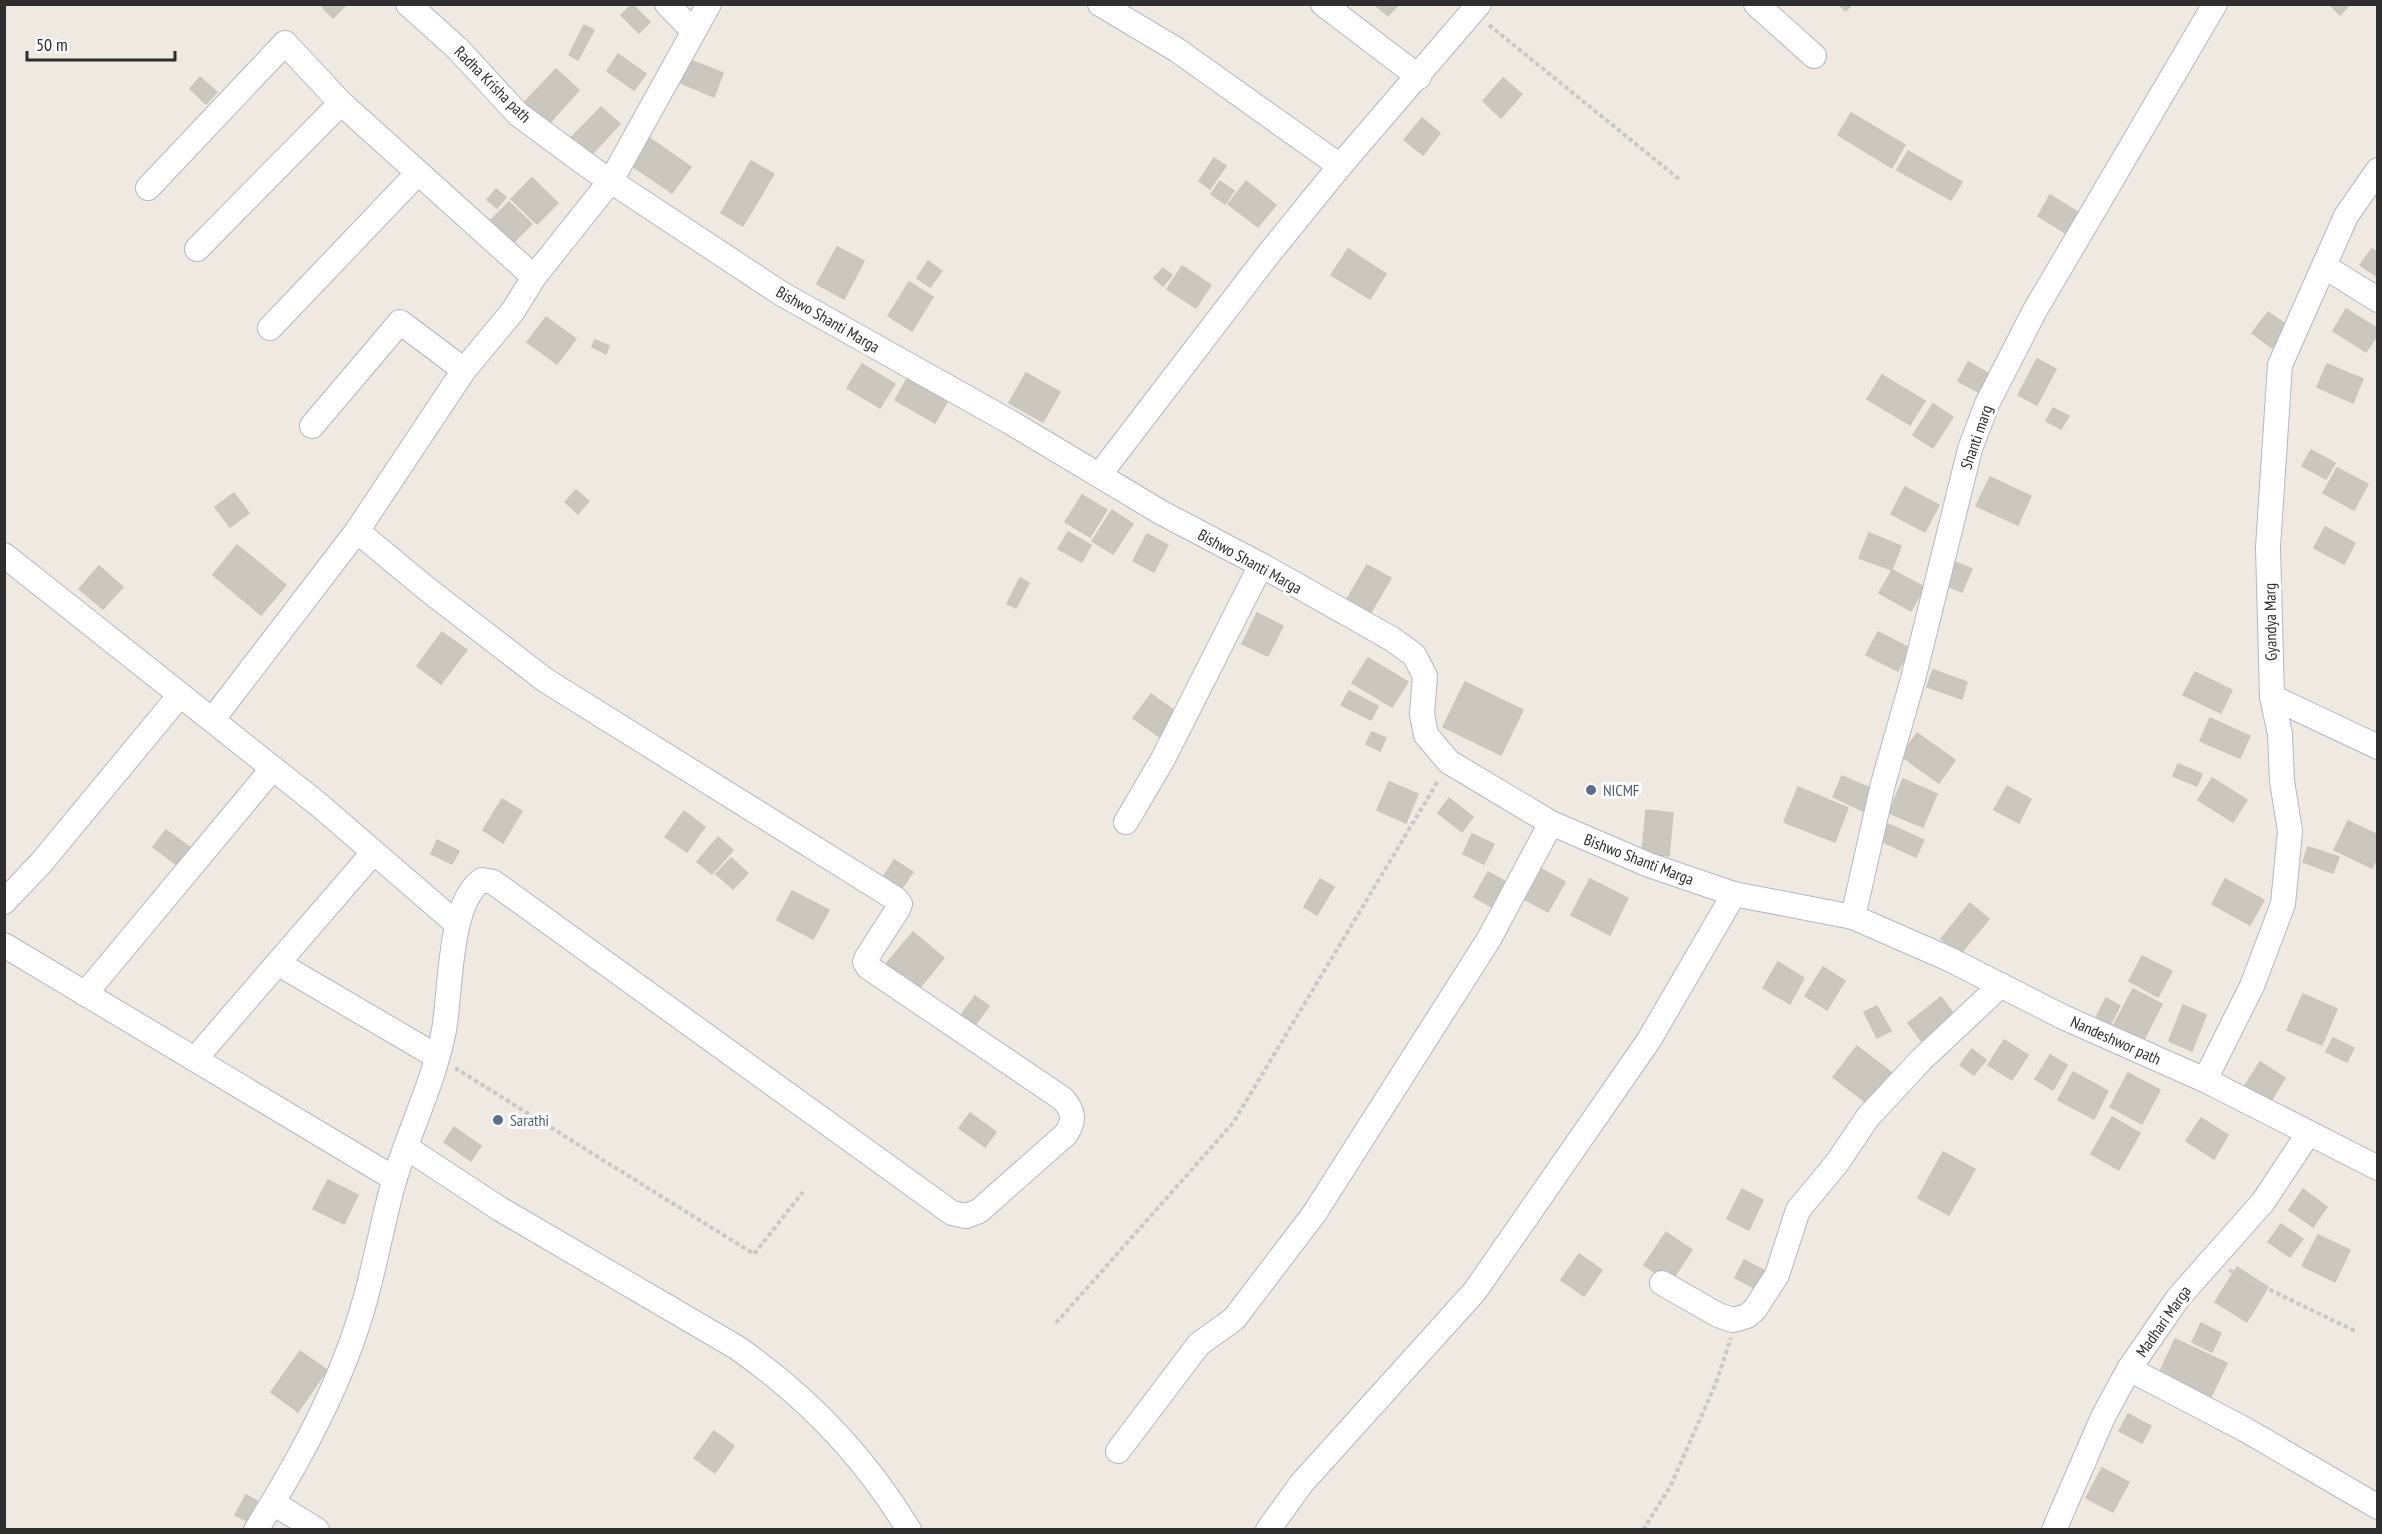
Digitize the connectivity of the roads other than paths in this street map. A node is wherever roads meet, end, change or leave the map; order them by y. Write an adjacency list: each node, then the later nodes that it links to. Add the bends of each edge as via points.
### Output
1 (408, 4): 16 (street, Radha Krisha path, via 458,49 518,114)
2 (667, 4): 9 (street)
3 (709, 4): 9 (street)
4 (1100, 4): 13 (street, via 1177,50)
5 (1323, 4): 11 (street)
6 (1756, 4): 10 (street)
7 (2215, 4): 39 (street, Shanti marg, via 2034,312 1987,404 1970,449 1883,784)
8 (1472, 7): 11 (street)
9 (693, 31): 16 (street)
10 (1815, 56)
11 (1419, 77): 13 (street)
12 (341, 103): 15 (street); 17 (street, via 285,43); 18 (street)
13 (1340, 166): 25 (street, via 1175,372)
14 (2378, 170): 19 (street, Gyandya Marg, via 2346,216)
15 (417, 174): 20 (street); 22 (street)
16 (612, 179): 20 (street); 25 (street, Bishwo Shanti Marga, via 782,294)
17 (148, 188)
18 (197, 249)
19 (2324, 266): 21 (street); 30 (street, Gyandya Marg, via 2280,364 2268,547)
20 (534, 277): 23 (street, via 513,311)
21 (2378, 300)
22 (270, 328)
23 (464, 370): 24 (street, via 400,322); 26 (street)
24 (312, 426)
25 (1100, 474): 28 (street, Bishwo Shanti Marga, via 1162,513)
26 (357, 531): 31 (street); 40 (street, via 545,680 896,899 898,909 867,957 868,967 1063,1099 1072,1109 1073,1123 1066,1134 979,1211 966,1216 952,1213 493,882 482,880 475,884)
27 (4, 555): 29 (street)
28 (1261, 565): 34 (street, via 1163,759); 35 (street, Bishwo Shanti Marga, via 1414,655 1425,676 1422,714 1426,735 1449,762)
29 (180, 695): 31 (street); 38 (street)
30 (2272, 698): 32 (street); 47 (street, Gyandya Marg, via 2280,734 2290,831 2283,904 2252,986)
31 (213, 719): 33 (street)
32 (2378, 747)
33 (273, 768): 36 (street); 44 (street)
34 (1126, 822)
35 (1551, 823): 37 (street, Bishwo Shanti Marga, via 1649,865); 54 (street, via 1489,939 1314,1214 1234,1319 1199,1344)
36 (373, 853): 40 (street); 42 (street)
37 (1734, 894): 39 (street, Bishwo Shanti Marga); 60 (street, via 1649,1040 1475,1291 1301,1484)
38 (4, 902)
39 (1853, 917): 43 (street, Nandeshwor path)
40 (456, 924): 45 (street, via 444,1031)
41 (4, 945): 44 (street)
42 (279, 964): 45 (street); 46 (street)
43 (2001, 985): 47 (street, Nandeshwor path); 52 (street, via 1922,1059 1868,1117 1798,1210 1777,1275 1761,1303 1747,1316 1735,1320 1718,1315)
44 (85, 994): 46 (street)
45 (436, 1056): 49 (street)
46 (195, 1059): 51 (street)
47 (2205, 1080): 48 (street, Nandeshwor path)
48 (2308, 1134): 50 (street, Nandeshwor path); 53 (street, Madhari Marga, via 2263,1202 2178,1298)
49 (407, 1148): 51 (street); 59 (street, via 500,1209 769,1370 822,1418 860,1460)
50 (2378, 1168)
51 (395, 1179): 55 (street, via 365,1301 341,1367)
52 (1662, 1283)
53 (2129, 1369): 56 (street, via 2256,1435); 61 (street, Madhari Marga, via 2103,1417)
54 (1118, 1451)
55 (273, 1503): 57 (street); 58 (street)
56 (2378, 1507)
57 (256, 1530)
58 (316, 1530)
59 (909, 1530)
60 (1268, 1530)
61 (2054, 1530)

